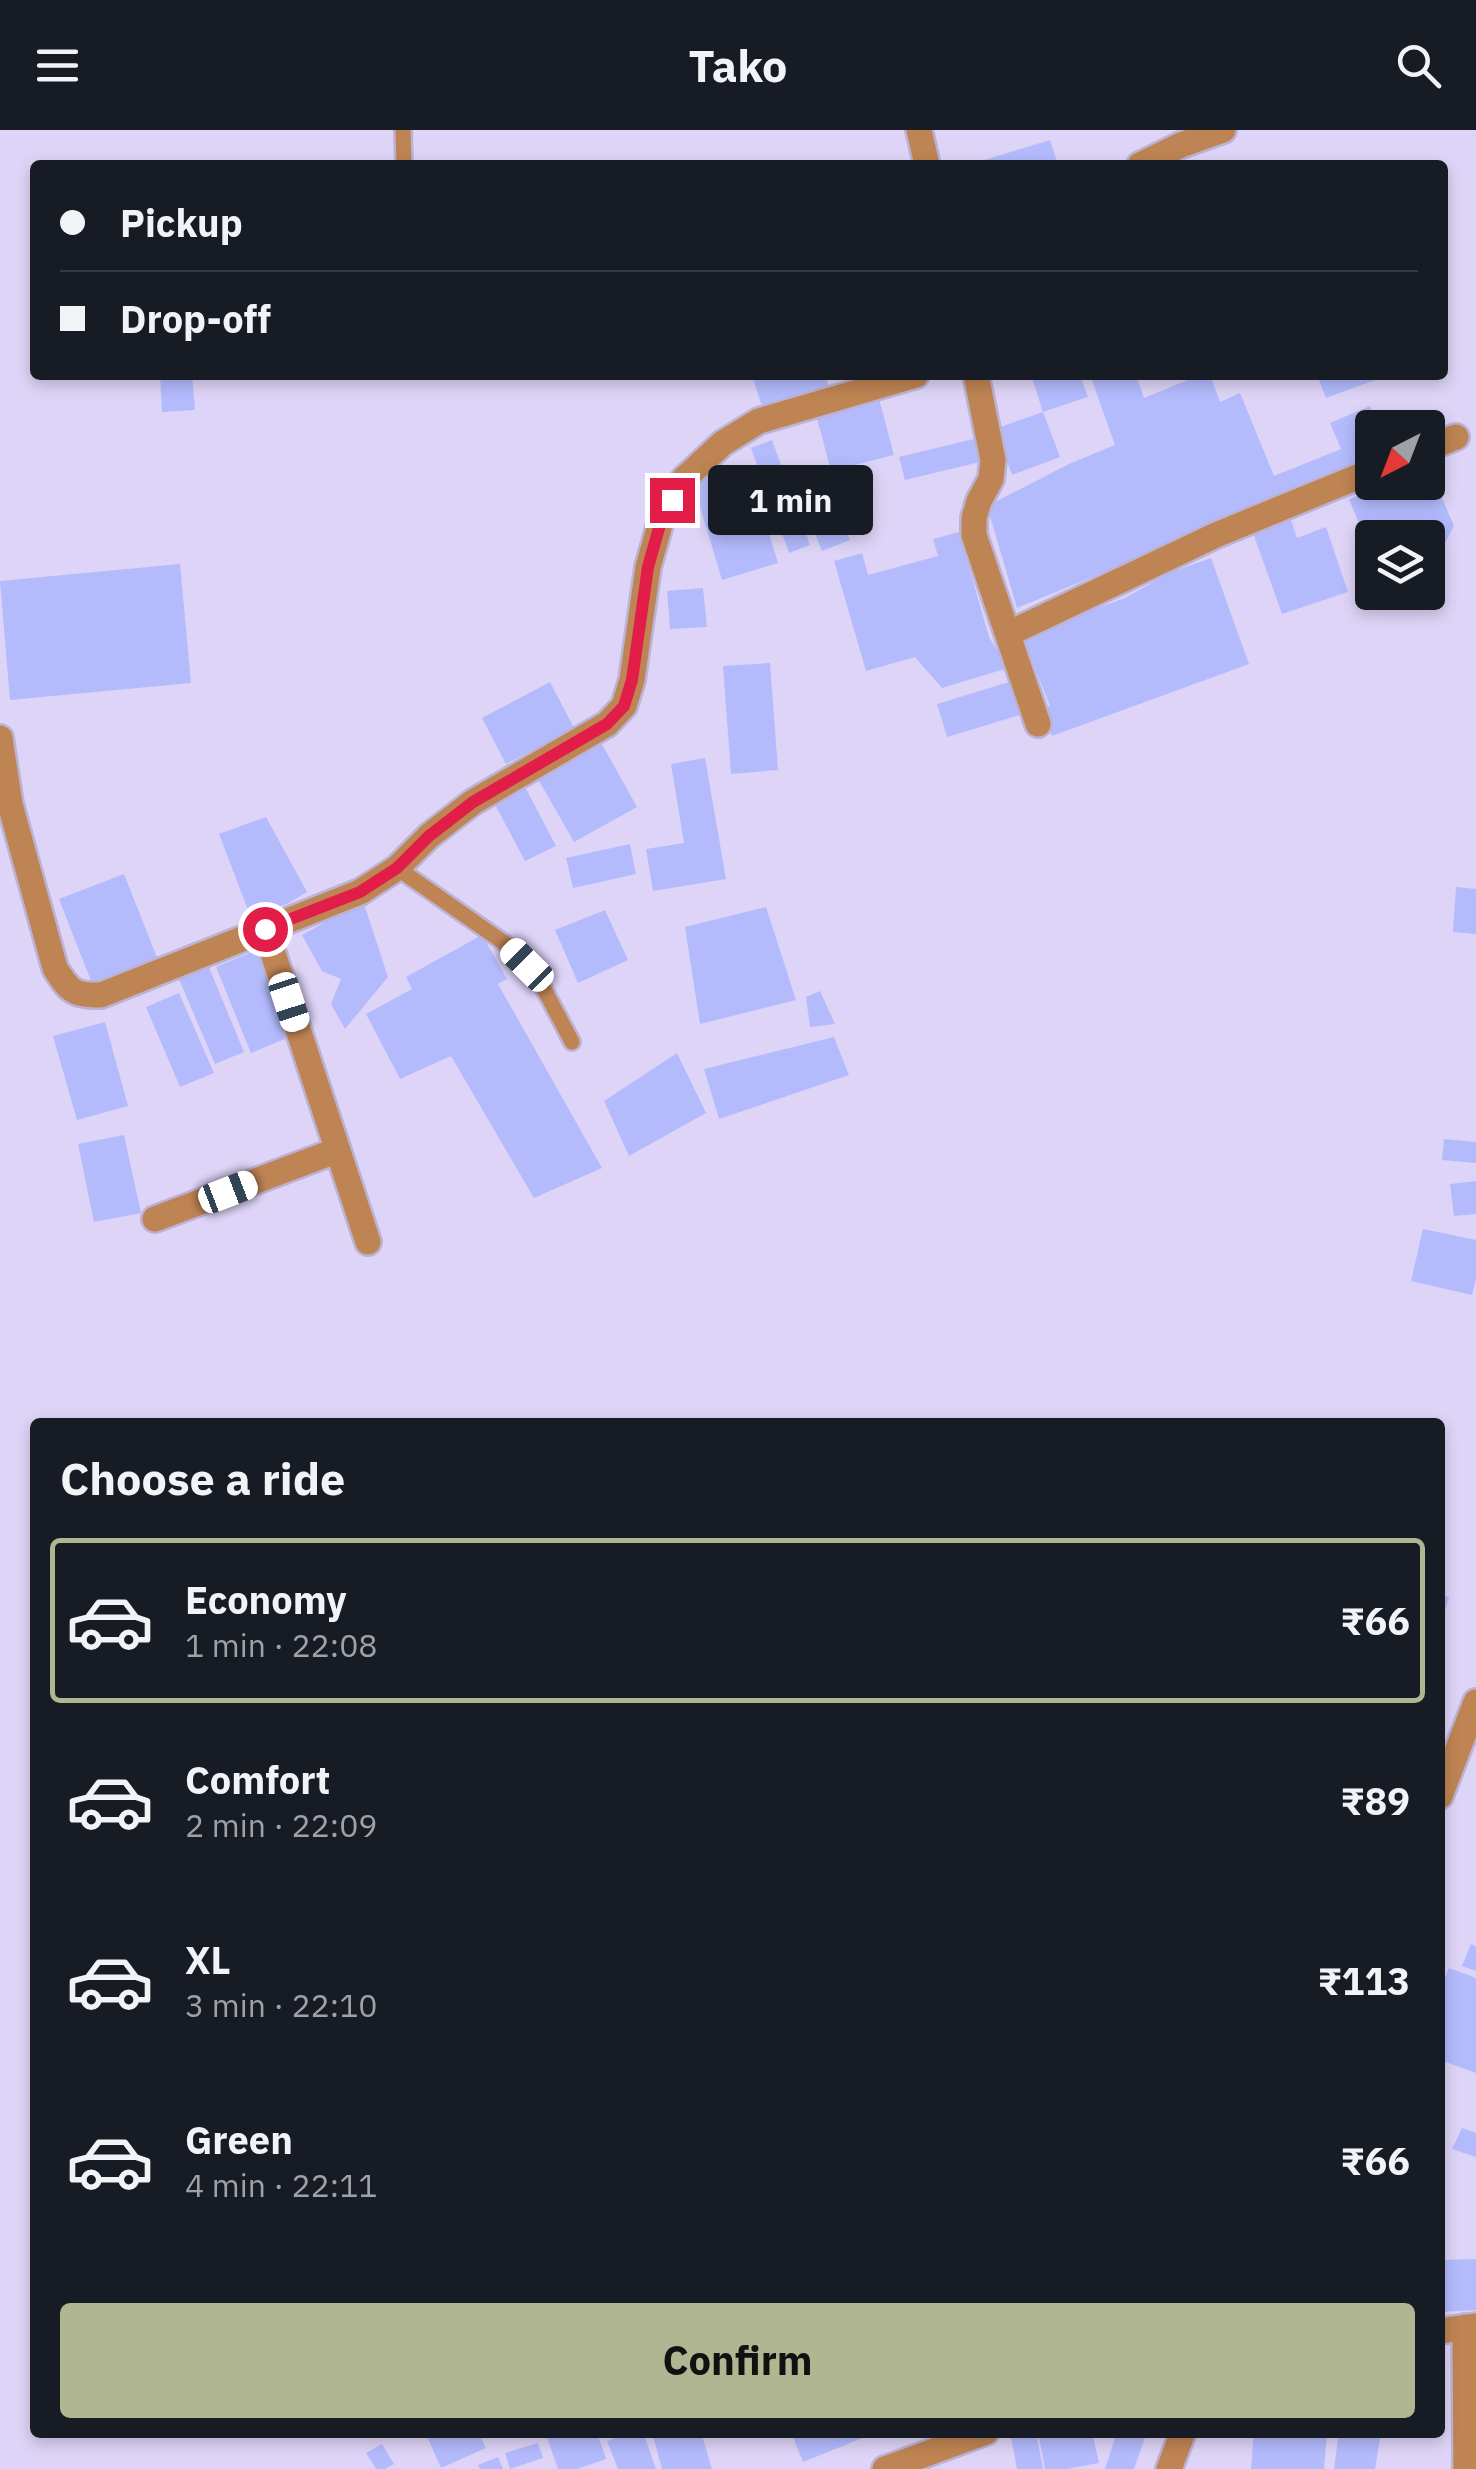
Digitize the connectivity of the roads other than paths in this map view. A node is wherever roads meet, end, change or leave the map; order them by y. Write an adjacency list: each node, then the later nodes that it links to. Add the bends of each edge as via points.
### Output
1 (404, 130): 4 (lane)
2 (919, 130): 5 (street)
3 (1222, 130): 6 (street)
4 (404, 160)
5 (926, 160)
6 (1150, 160)
7 (899, 380): 15 (street, via 760,421 684,479 661,521 648,567 624,706 607,724 473,802)
8 (977, 380): 12 (street, via 993,460 974,535)
9 (1456, 436): 10 (street)
10 (1445, 441)
11 (1355, 478): 12 (street)
12 (1008, 634): 13 (street)
13 (1038, 724)
14 (0, 738): 16 (street, via 15,822 55,968 66,986 81,996 101,995)
15 (397, 868): 16 (street, via 360,892); 17 (lane, via 506,944 544,989)
16 (265, 929): 18 (street)
17 (572, 1042)
18 (338, 1150): 19 (street); 20 (street)
19 (155, 1219)
20 (368, 1242)
21 (1475, 1705): 22 (street)
22 (1445, 1783)
23 (1460, 2328): 28 (street)
24 (970, 2438): 26 (street)
25 (1181, 2438): 27 (street)
26 (885, 2469)
27 (1169, 2469)
28 (1466, 2469)

